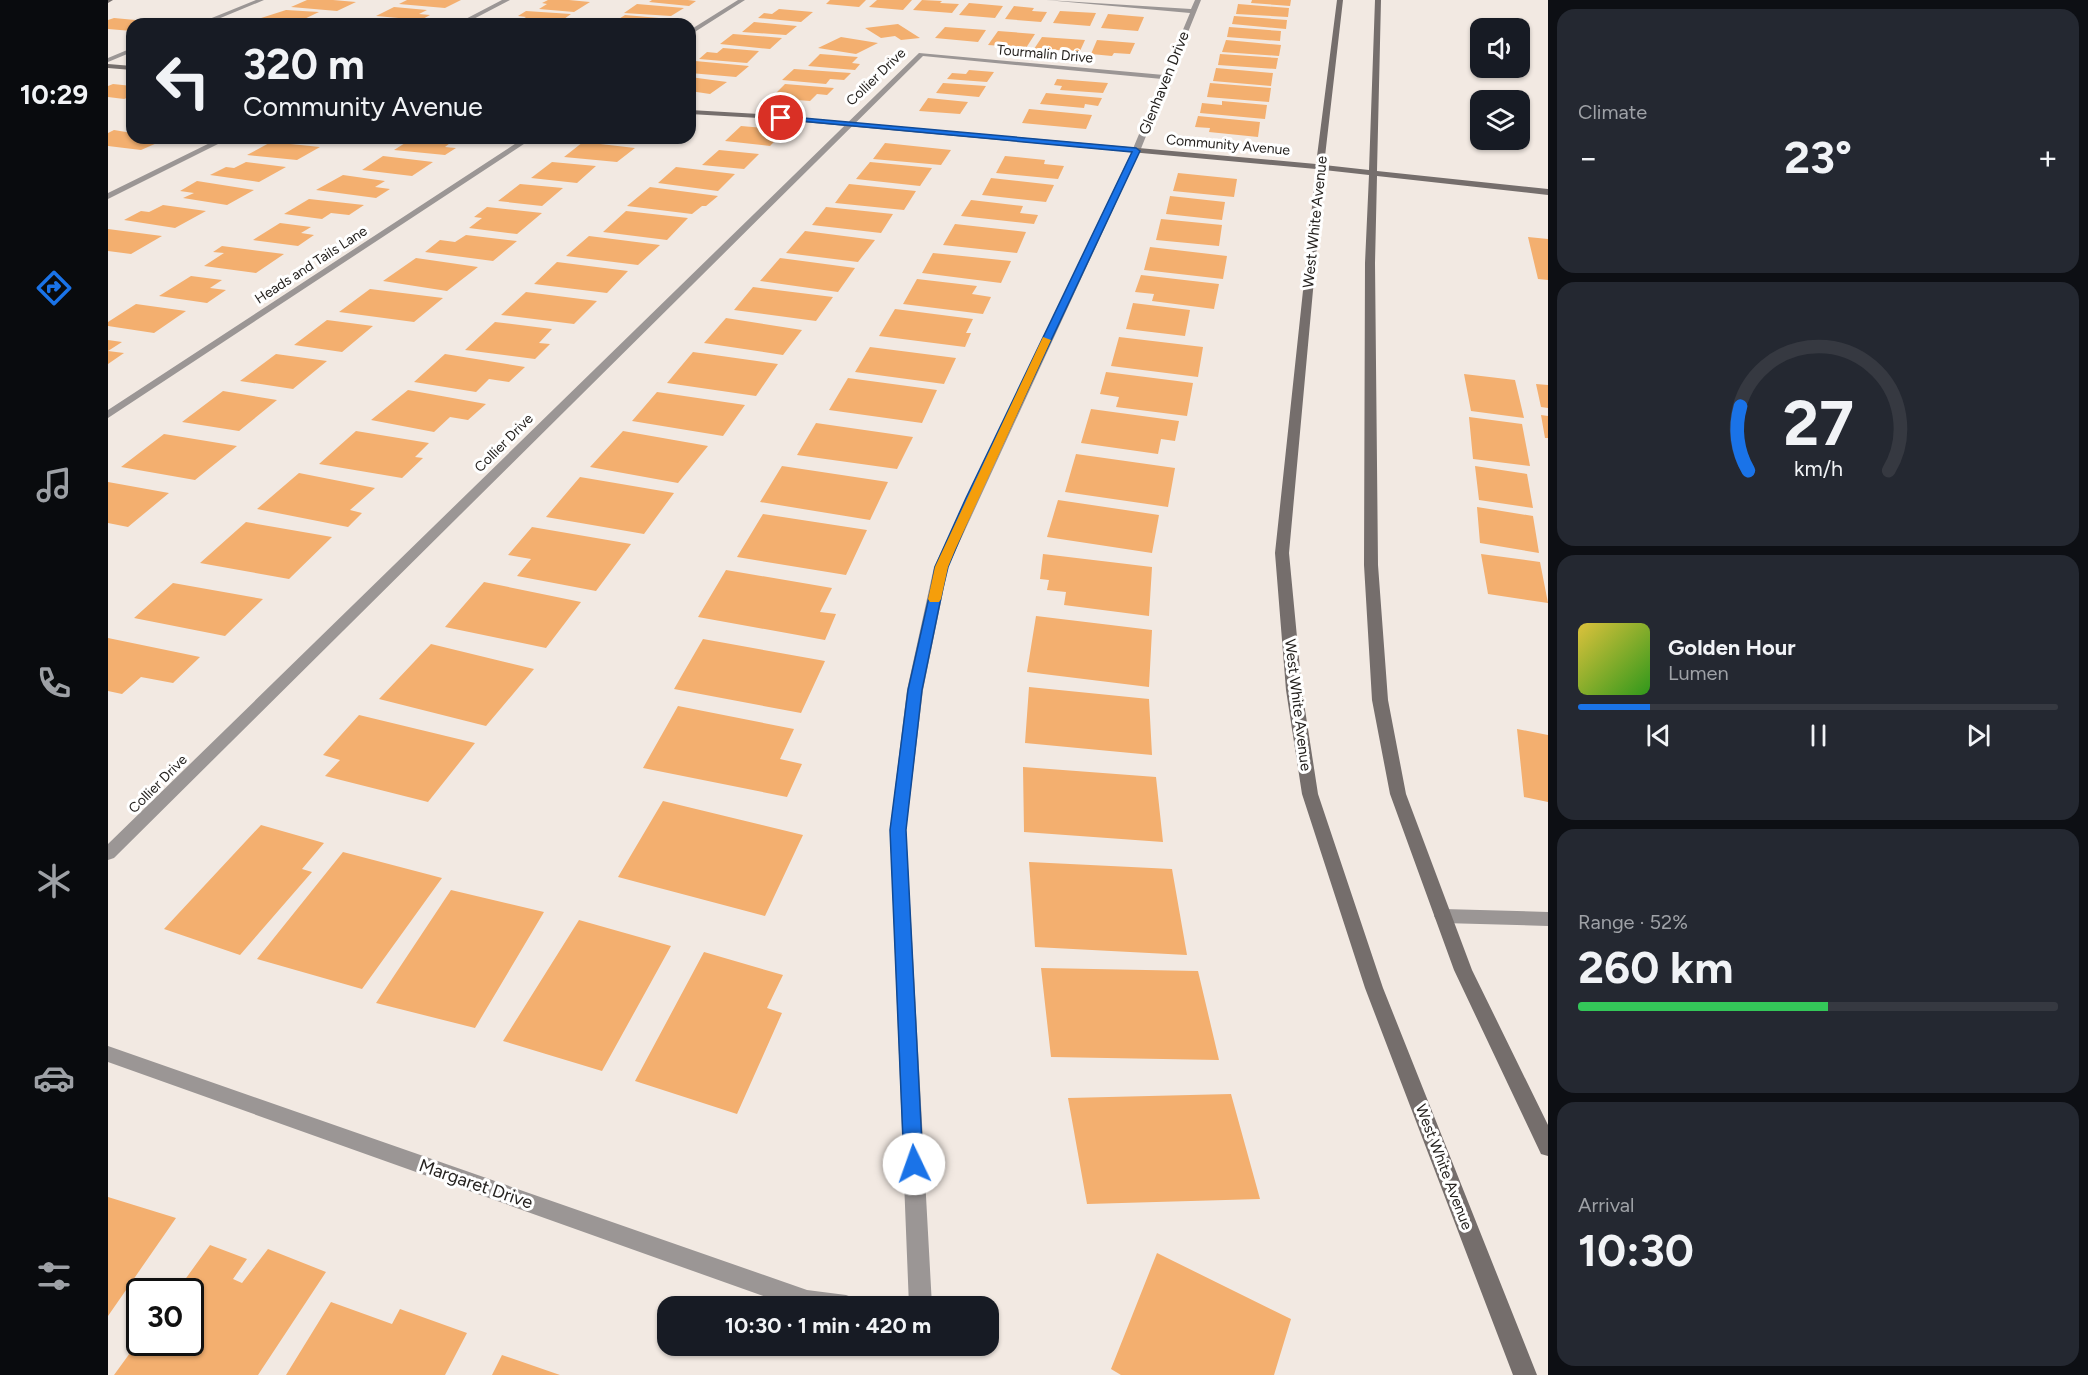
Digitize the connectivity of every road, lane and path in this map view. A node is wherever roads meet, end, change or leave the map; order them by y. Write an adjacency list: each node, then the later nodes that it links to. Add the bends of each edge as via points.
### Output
1 (261, 0): 8 (street)
2 (507, 0): 9 (street)
3 (742, 0): 10 (street)
4 (1049, 0): 7 (street)
5 (1340, 0): 22 (main road, West White Avenue)
6 (1378, 0): 23 (main road)
7 (1195, 6): 16 (street, Glenhaven Drive)
8 (215, 18)
9 (471, 18)
10 (696, 29)
11 (126, 52): 13 (street)
12 (921, 54): 16 (street, Tourmalin Drive); 18 (street, Collier Drive)
13 (108, 60)
14 (108, 66): 15 (main road)
15 (126, 68)
16 (1166, 77): 21 (street, Glenhaven Drive)
17 (696, 112): 18 (main road, Community Avenue)
18 (848, 124): 21 (main road, Community Avenue); 27 (street, Collier Drive)
19 (214, 144): 25 (street)
20 (520, 144): 26 (street, Heads and Tails Lane)
21 (1136, 151): 22 (main road, Community Avenue); 33 (street, Glenhaven Drive, via 941,567 915,690 898,830)
22 (1320, 167): 23 (main road, Community Avenue); 34 (main road, West White Avenue, via 1282,553 1294,690 1310,794 1374,988)
23 (1372, 173): 24 (main road, Community Avenue); 28 (main road, via 1371,565 1380,700 1398,794)
24 (1548, 192)
25 (108, 196)
26 (108, 415)
27 (108, 854)
28 (1443, 916): 29 (street); 31 (main road, via 1463,970)
29 (1548, 919)
30 (108, 1054): 32 (street, Margaret Drive)
31 (1548, 1147)
32 (793, 1296)
33 (920, 1296)
34 (1525, 1375)

